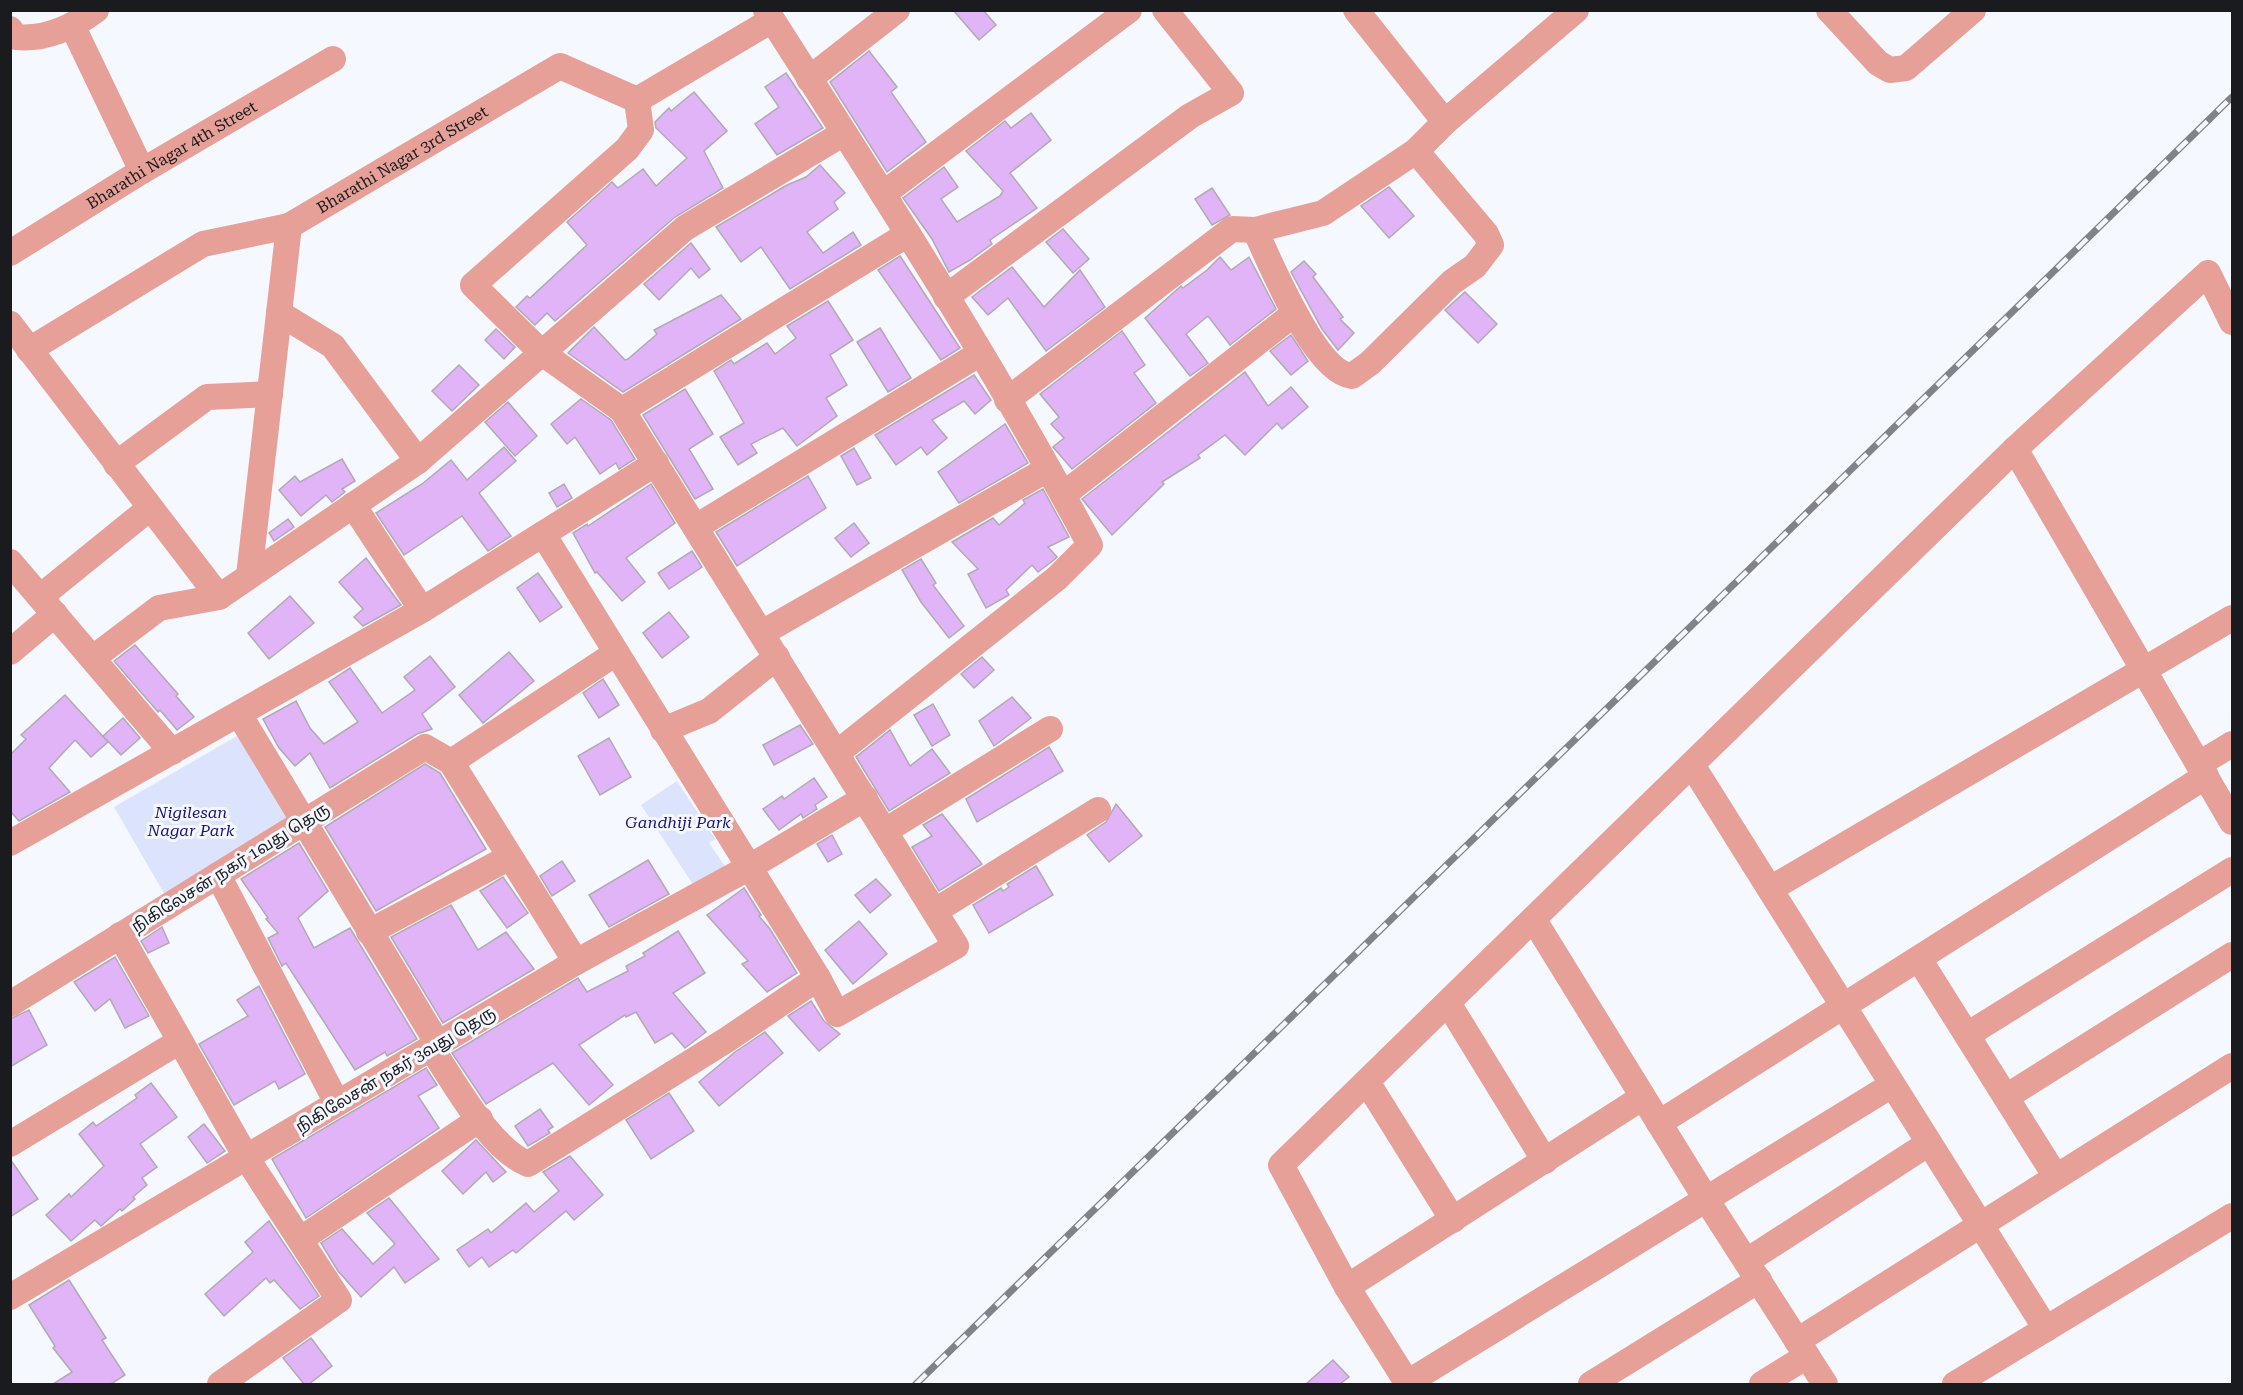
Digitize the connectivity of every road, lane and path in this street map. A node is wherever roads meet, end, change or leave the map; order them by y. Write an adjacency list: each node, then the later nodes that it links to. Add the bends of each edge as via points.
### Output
1 (96, 10): 10 (street)
2 (897, 10): 13 (street)
3 (1129, 10): 19 (street)
4 (1165, 10): 24 (street, via 1231,93 1190,116)
5 (1356, 10): 15 (street)
6 (1576, 10): 15 (street)
7 (1829, 10): 8 (street, via 1878,63 1890,70 1906,68)
8 (1973, 10)
9 (769, 15): 13 (street); 14 (street)
10 (72, 27): 11 (street, via 30,38 16,37); 18 (street)
11 (10, 29)
12 (333, 59): 18 (street, Bharathi Nagar 4th Street)
13 (809, 79): 16 (street)
14 (637, 100): 20 (street, Bharathi Nagar 3rd Street, via 560,66); 29 (street, via 641,130 627,149 472,285)
15 (1445, 122): 17 (street)
16 (844, 133): 19 (street); 29 (street, via 685,228)
17 (1416, 151): 21 (street, via 1323,213); 26 (street, via 1491,245 1475,266 1452,282 1353,376 1342,375 1330,367)
18 (142, 171): 23 (street, Bharathi Nagar 4th Street)
19 (883, 194): 22 (street)
20 (289, 226): 25 (street); 28 (street, Bharathi Nagar 3rd Street, via 203,244)
21 (1255, 230): 26 (street); 32 (street, via 1232,230)
22 (908, 234): 24 (street); 33 (street)
23 (10, 253)
24 (946, 297): 30 (street)
25 (279, 313): 31 (street); 35 (street, via 333,346)
26 (1295, 313): 39 (street)
27 (2232, 322): 34 (street, via 2208,273)
28 (17, 337): 37 (street)
29 (542, 352): 33 (street); 35 (street)
30 (979, 354): 32 (street); 42 (street)
31 (270, 394): 37 (street, via 207,397); 45 (street)
32 (1007, 400): 38 (street)
33 (622, 410): 36 (street)
34 (2015, 449): 55 (street); 63 (street)
35 (418, 461): 40 (street)
36 (656, 463): 42 (street); 43 (street)
37 (116, 464): 41 (street)
38 (1048, 469): 39 (street); 50 (street)
39 (1063, 495): 61 (street, via 1090,545 1057,578)
40 (354, 504): 45 (street); 48 (street)
41 (150, 508): 46 (street); 47 (street)
42 (696, 527): 50 (street)
43 (543, 534): 48 (street); 52 (street)
44 (10, 562): 47 (street)
45 (249, 576): 46 (street)
46 (219, 597): 54 (street, via 159,608)
47 (48, 606): 51 (street); 54 (street)
48 (422, 610): 56 (street)
49 (2232, 618): 55 (street)
50 (762, 633): 53 (street)
51 (10, 652)
52 (616, 653): 58 (street); 62 (street)
53 (777, 657): 58 (street, via 709,711); 61 (street)
54 (93, 658): 60 (street)
55 (2144, 669): 64 (street); 75 (street)
56 (238, 714): 60 (street); 67 (street)
57 (1050, 729): 69 (street)
58 (663, 730): 72 (street)
59 (2232, 744): 64 (street)
60 (172, 752): 70 (street)
61 (837, 753): 65 (street)
62 (451, 762): 67 (street, நிகிலேசன் நகர் 1வது தெரு, via 425,747); 71 (street)
63 (1692, 765): 75 (street); 77 (street)
64 (2202, 770): 68 (street); 81 (street)
65 (865, 798): 69 (street); 72 (street, நிகிலேசன் நகர் 3வது தெரு)
66 (1098, 810): 76 (street)
67 (303, 821): 74 (street, நிகிலேசன் நகர் 1வது தெரு); 78 (street)
68 (2232, 822)
69 (885, 831): 76 (street)
70 (10, 843)
71 (510, 857): 78 (street); 82 (street)
72 (748, 868): 82 (street, நிகிலேசன் நகர் 3வது தெரு); 83 (street)
73 (2232, 870): 87 (street)
74 (218, 874): 79 (street, நிகிலேசன் நகர் 1வது தெரு); 95 (street)
75 (1770, 889): 86 (street)
76 (935, 911): 83 (street, via 956,946 877,992 837,1014)
77 (1534, 920): 84 (street); 93 (street)
78 (369, 932): 89 (street)
79 (120, 935): 85 (street, நிகிலேசன் நகர் 1வது தெரு); 88 (street)
80 (2232, 955): 94 (street)
81 (1919, 959): 86 (street); 87 (street)
82 (576, 962): 89 (street, நிகிலேசன் நகர் 3வது தெரு)
83 (818, 978): 96 (street, via 528,1164 513,1158)
84 (1448, 1003): 91 (street); 101 (street)
85 (10, 1004)
86 (1843, 1006): 92 (street); 97 (street)
87 (1967, 1035): 94 (street)
88 (180, 1041): 99 (street); 100 (street)
89 (435, 1046): 95 (street, நிகிலேசன் நகர் 3வது தெரு); 96 (street)
90 (2232, 1066): 102 (street)
91 (1366, 1082): 105 (street); 109 (street, via 1281,1165)
92 (1892, 1085): 98 (street); 103 (street)
93 (1643, 1097): 97 (street); 101 (street)
94 (2006, 1097): 102 (street)
95 (338, 1103): 100 (street, நிகிலேசன் நகர் 3வது தெரு)
96 (480, 1119): 107 (street)
97 (1659, 1123): 103 (street)
98 (1929, 1143): 106 (street); 108 (street)
99 (10, 1144)
100 (246, 1157): 107 (street); 110 (street, நிகிலேசன் நகர் 3வது தெரு)
101 (1545, 1161): 105 (street)
102 (2056, 1178): 106 (street)
103 (1706, 1199): 108 (street); 115 (street)
104 (2232, 1216): 111 (street)
105 (1453, 1220): 109 (street)
106 (1981, 1225): 111 (street); 112 (street)
107 (301, 1239): 114 (street, via 339,1300)
108 (1753, 1271): 112 (street); 116 (street)
109 (1347, 1287): 115 (street)
110 (10, 1297)
111 (2046, 1329): 113 (street)
112 (1802, 1349): 117 (street); 118 (street)
113 (1987, 1376): 119 (street)
114 (220, 1384)
115 (1407, 1384)
116 (1591, 1384)
117 (1762, 1384)
118 (1825, 1384)
119 (1956, 1384)

